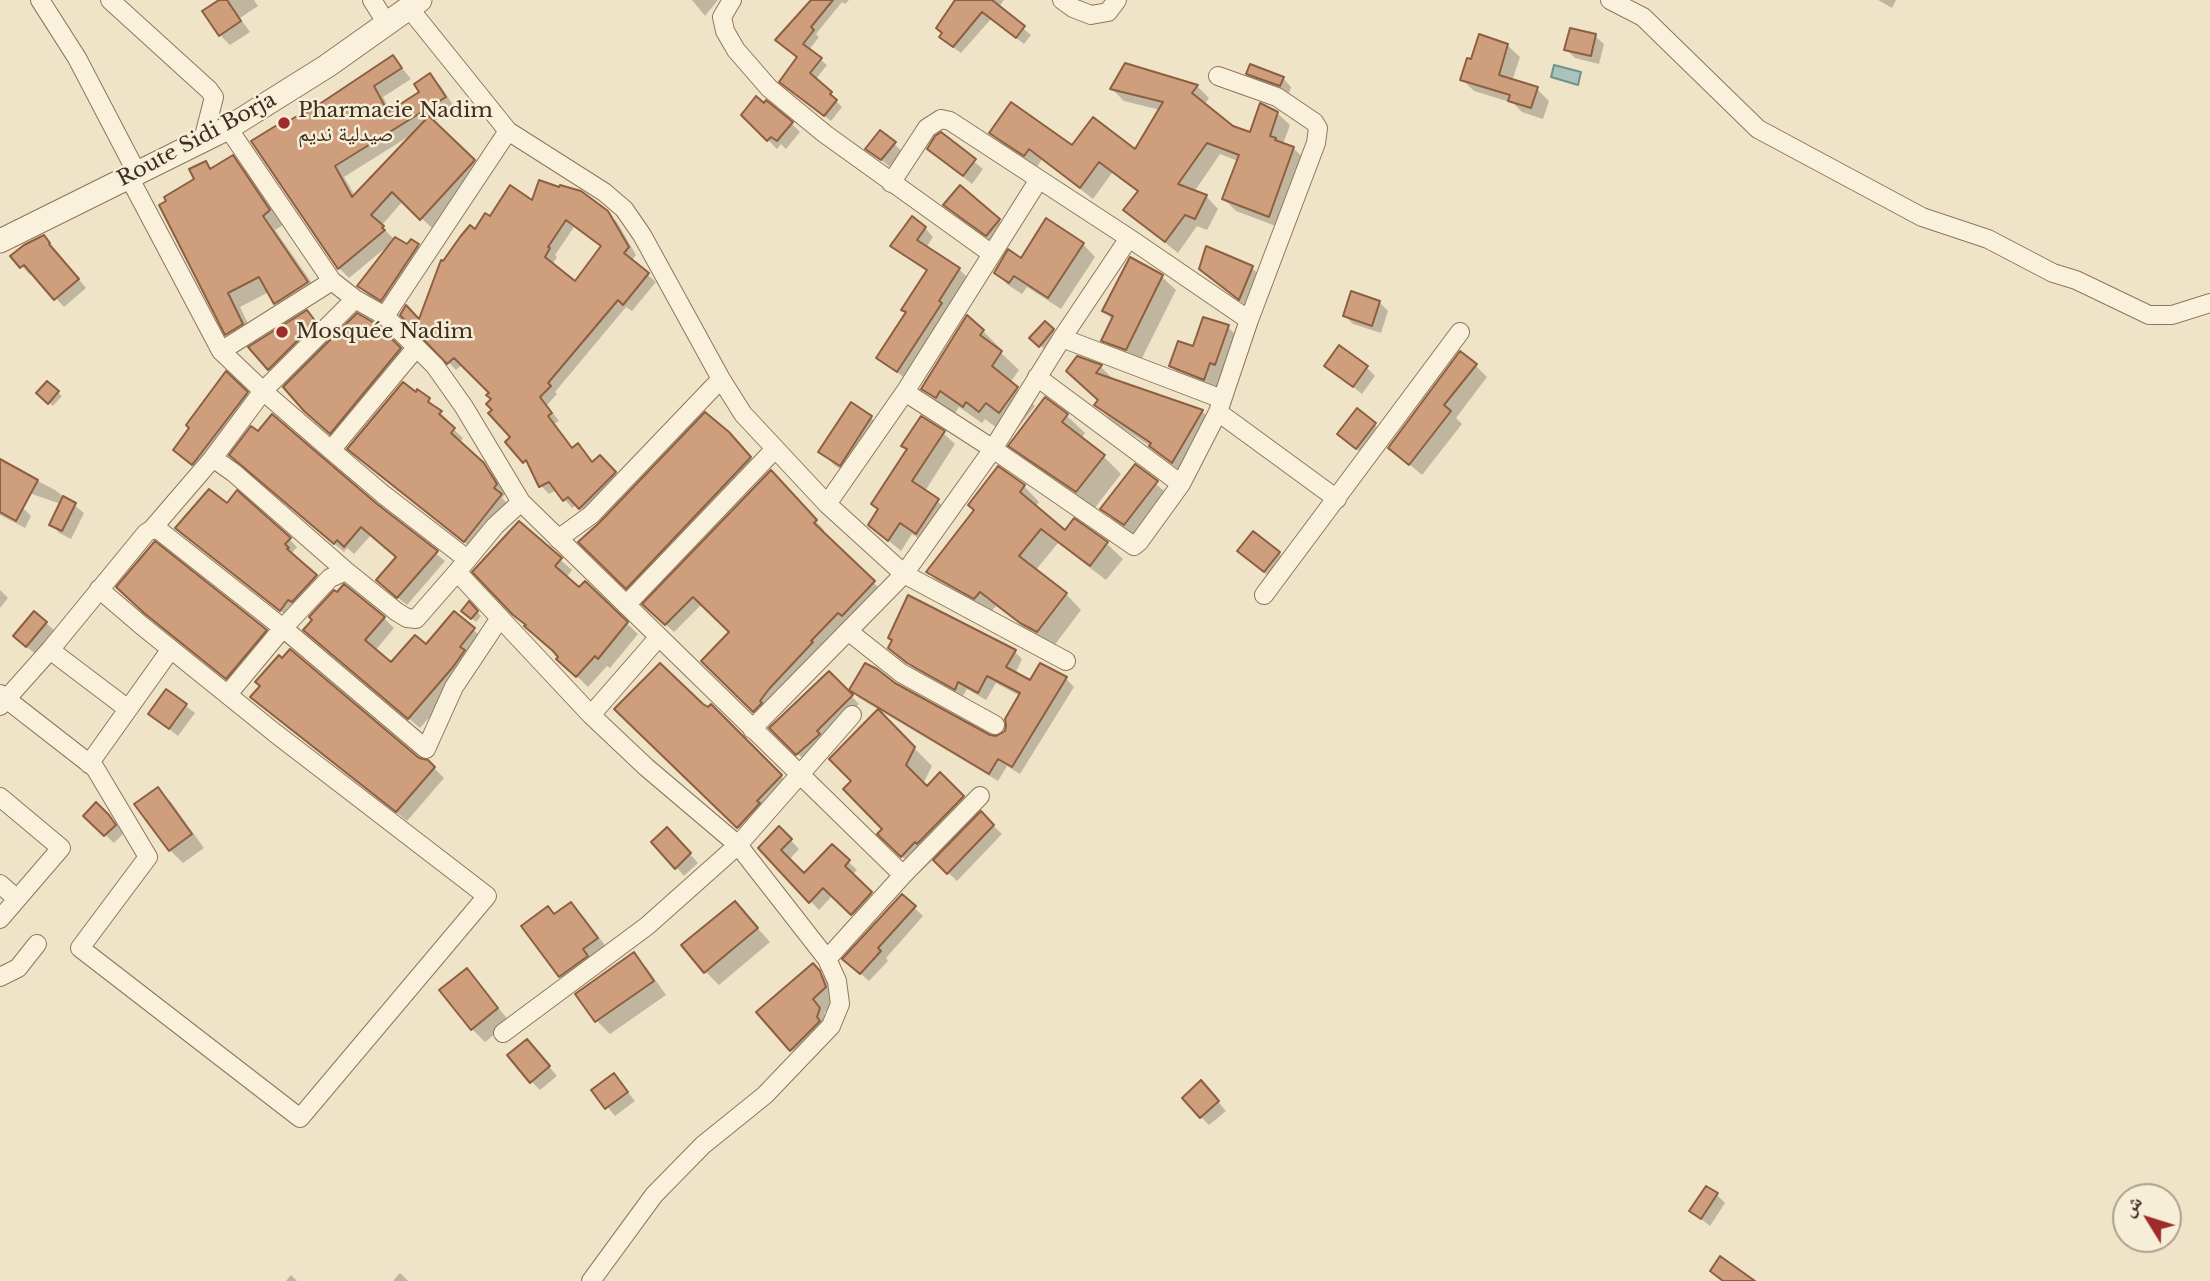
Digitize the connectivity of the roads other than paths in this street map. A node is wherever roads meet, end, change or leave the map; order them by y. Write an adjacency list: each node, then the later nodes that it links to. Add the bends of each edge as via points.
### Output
1 (40, 0): 14 (street, via 77,58)
2 (110, 0): 13 (street, via 214,97)
3 (372, 0): 9 (street)
4 (732, 0): 16 (street, via 722,17 725,31 769,88)
5 (1062, 0): 6 (street, via 1091,15 1108,12)
6 (1117, 0)
7 (1610, 0): 22 (street, via 1643,17 1758,129 1922,217 1988,239 2149,315 2172,315)
8 (414, 4): 9 (street, Route Sidi Borja); 12 (street)
9 (387, 24): 11 (street, Route Sidi Borja)
10 (1218, 76): 24 (street, via 1277,97 1318,128)
11 (228, 128): 13 (street, Route Sidi Borja); 20 (street)
12 (508, 131): 23 (street); 30 (street, via 624,209)
13 (203, 140): 14 (street, Route Sidi Borja)
14 (133, 175): 18 (street, Route Sidi Borja); 28 (street)
15 (1038, 181): 16 (street, via 942,119 927,128); 17 (street); 19 (street)
16 (891, 183): 19 (street)
17 (1129, 238): 24 (street); 26 (street)
18 (0, 241)
19 (992, 254): 32 (street)
20 (332, 281): 21 (street); 28 (street)
21 (355, 299): 23 (street); 31 (street)
22 (2210, 303)
23 (385, 316): 27 (street)
24 (1249, 320): 33 (street)
25 (1460, 332): 39 (street)
26 (1062, 338): 29 (street); 33 (street)
27 (416, 348): 36 (street); 40 (street, via 464,407)
28 (221, 351): 31 (street)
29 (1037, 377): 35 (street); 38 (street)
30 (721, 379): 34 (street, via 743,414); 43 (street, via 592,515)
31 (263, 391): 36 (street); 37 (street)
32 (905, 392): 35 (street); 41 (street)
33 (1220, 405): 38 (street); 39 (street)
34 (775, 449): 41 (street); 49 (street)
35 (993, 449): 38 (street, via 1134,546); 46 (street)
36 (331, 450): 44 (street)
37 (213, 458): 42 (street); 45 (street)
38 (1181, 484)
39 (1337, 499): 48 (street)
40 (521, 502): 43 (street); 44 (street)
41 (827, 504): 46 (street)
42 (152, 529): 47 (street); 51 (street)
43 (558, 539): 49 (street)
44 (462, 565): 45 (street, via 416,619 407,618); 50 (street)
45 (346, 571): 51 (street, via 330,578)
46 (904, 574): 52 (street); 56 (street)
47 (99, 589): 54 (street); 55 (street)
48 (1264, 595)
49 (626, 605): 53 (street)
50 (500, 618): 51 (street, via 454,687 426,749); 60 (street)
51 (283, 628): 57 (street)
52 (848, 631): 62 (street, via 901,673); 63 (street)
53 (658, 638): 60 (street); 63 (street)
54 (171, 649): 57 (street); 59 (street)
55 (50, 650): 58 (street); 59 (street)
56 (1066, 661)
57 (228, 694): 64 (street, via 487,896 300,1118 80,948 148,857)
58 (2, 700): 64 (street)
59 (128, 709): 64 (street)
60 (591, 715): 68 (street)
61 (852, 715): 65 (street)
62 (995, 725)
63 (752, 729): 65 (street)
64 (89, 764)
65 (799, 775): 68 (street); 69 (street)
66 (980, 796): 69 (street)
67 (0, 797): 71 (street, via 61,848)
68 (738, 845): 74 (street); 76 (street, via 647,926)
69 (903, 875): 74 (street)
70 (0, 884): 71 (street)
71 (17, 899): 72 (street)
72 (0, 919)
73 (37, 944): 75 (street, via 18,968)
74 (827, 959): 77 (street, via 837,981 840,1004 831,1026 765,1095 703,1145 654,1195)
75 (0, 977)
76 (503, 1033)
77 (591, 1281)

